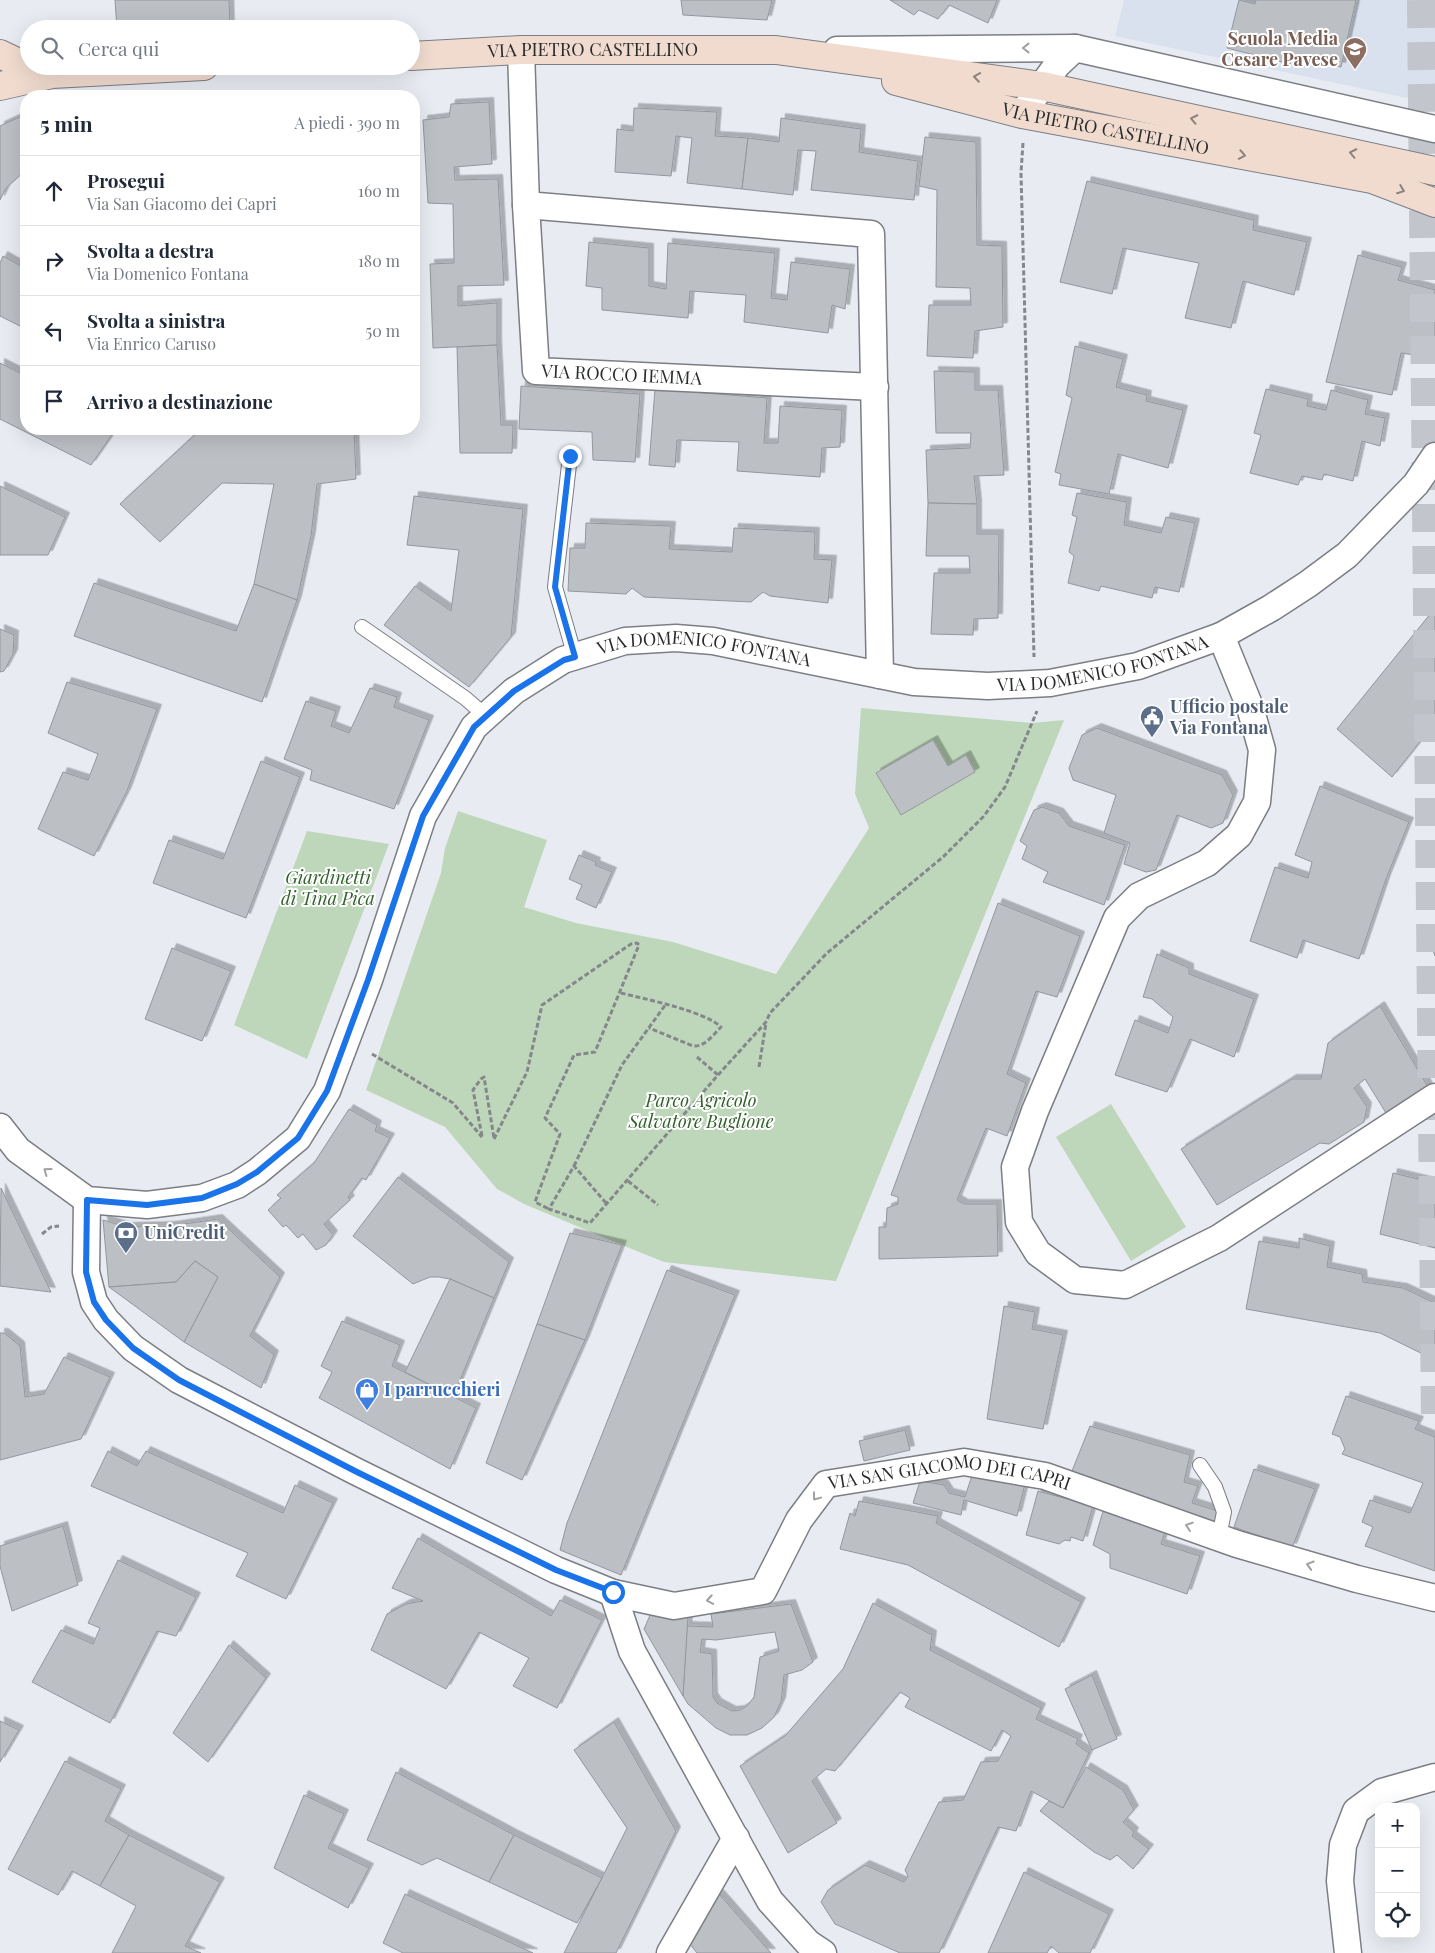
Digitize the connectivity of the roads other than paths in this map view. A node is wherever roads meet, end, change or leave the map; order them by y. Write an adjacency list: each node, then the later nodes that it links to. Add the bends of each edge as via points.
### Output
1 (1075, 48): 3 (street, one-way to 3); 9 (street); 11 (street)
2 (521, 50): 3 (street, VIA PIETRO CASTELLINO); 5 (street, VIA PIETRO CASTELLINO); 14 (street, VIA ROCCO IEMMA)
3 (776, 50): 9 (street, VIA PIETRO CASTELLINO, one-way to 3); 10 (street, VIA PIETRO CASTELLINO)
4 (0, 54): 6 (street)
5 (420, 56)
6 (20, 64)
7 (48, 75): 8 (street)
8 (0, 86)
9 (1042, 86): 10 (street); 12 (street, VIA PIETRO CASTELLINO, one-way to 9)
10 (1023, 125): 13 (street, VIA PIETRO CASTELLINO, one-way to 13, via 1372,179)
11 (1435, 129)
12 (1435, 171)
13 (1435, 203)
14 (526, 205): 15 (street, via 870,234); 15 (street, VIA ROCCO IEMMA, via 536,371)
15 (875, 388): 21 (street)
16 (570, 456): 20 (lane, via 555,587)
17 (1435, 456): 19 (street, VIA DOMENICO FONTANA, via 1416,484 1347,555 1271,608)
18 (362, 627): 22 (lane, via 466,698)
19 (1220, 636): 21 (street, VIA DOMENICO FONTANA, via 1138,666 1050,683 988,686 914,682); 23 (street, via 1250,707 1262,750 1257,802 1239,835 1206,863 1139,896 1117,918 1035,1111 1015,1168 1018,1222 1038,1253 1075,1280 1125,1285 1218,1238)
20 (575, 657): 21 (street, VIA DOMENICO FONTANA, via 625,641 676,638 713,641); 22 (street, VIA DOMENICO FONTANA, via 564,660 514,691)
21 (880, 675)
22 (486, 716): 25 (street, VIA DOMENICO FONTANA, via 474,727 423,816 327,1091 298,1138 257,1172 202,1198 147,1205)
23 (1435, 1097)
24 (0, 1127): 25 (street, one-way to 24, via 18,1150)
25 (87, 1200): 28 (street, VIA SAN GIACOMO DEI CAPRI, via 86,1272 94,1302 133,1348 179,1380 355,1471 556,1570)
26 (1200, 1465): 27 (lane, via 1215,1487 1224,1512)
27 (1219, 1537): 28 (street, VIA SAN GIACOMO DEI CAPRI, one-way to 28, via 1045,1476 964,1462 826,1484 799,1520 763,1591 674,1606); 29 (street, VIA SAN GIACOMO DEI CAPRI, one-way to 27, via 1357,1579)
28 (613, 1592): 31 (street, via 632,1651)
29 (1435, 1598)
30 (1435, 1777): 34 (street, via 1382,1792 1356,1811 1342,1845 1340,1881)
31 (736, 1838): 32 (street); 33 (street, via 770,1901 808,1942)
32 (670, 1953)
33 (823, 1953)
34 (1348, 1953)

